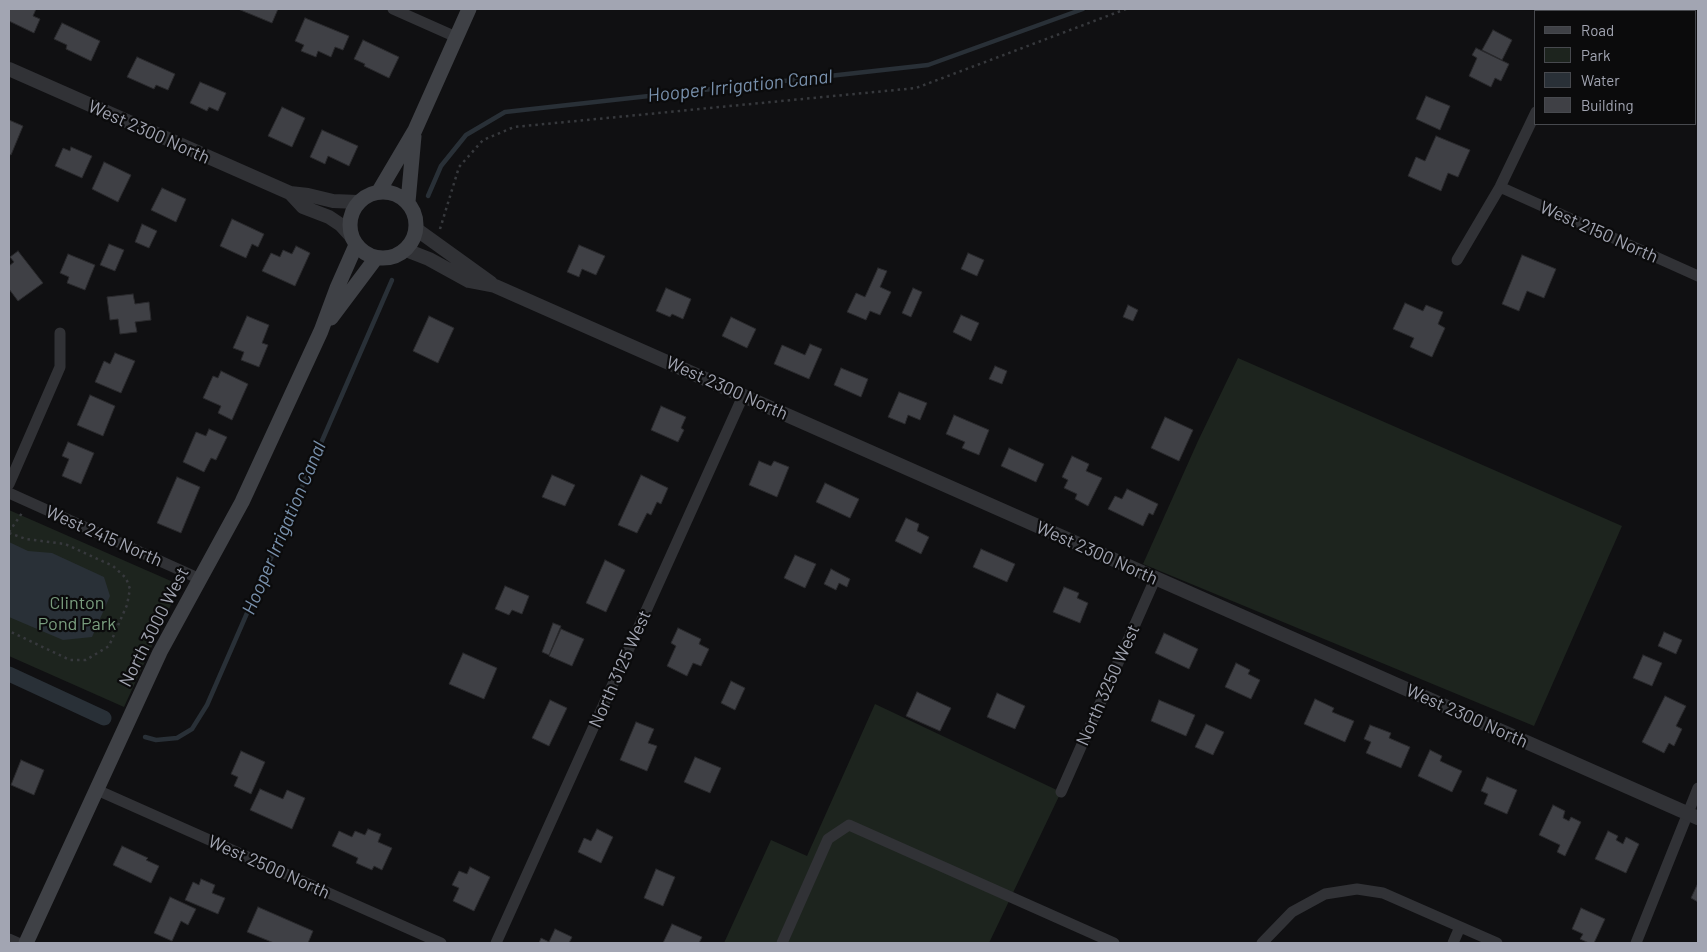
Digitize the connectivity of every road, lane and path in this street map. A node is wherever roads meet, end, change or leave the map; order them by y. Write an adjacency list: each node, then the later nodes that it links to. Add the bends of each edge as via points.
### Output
1 (394, 9): 4 (street)
2 (469, 9): 4 (main road)
3 (1126, 9): 14 (path, via 916,88 514,127 483,140 459,167)
4 (456, 37): 7 (main road)
5 (9, 69): 10 (street, West 2300 North)
6 (1534, 116): 8 (street)
7 (415, 130): 9 (main road); 12 (main road)
8 (1500, 188): 18 (street); 19 (street, West 2150 North)
9 (378, 191): 11 (main road); 12 (main road, via 390,192)
10 (290, 194): 11 (street, West 2300 North); 15 (street, West 2300 North, via 302,207 341,225)
11 (358, 202): 15 (main road, via 349,225)
12 (408, 202): 13 (main road, via 416,219)
13 (416, 228): 16 (main road); 20 (street, West 2300 North)
14 (439, 230)
15 (354, 240): 17 (main road, via 362,251); 21 (main road, North 3000 West)
16 (406, 250): 17 (main road, via 387,258); 20 (street, West 2300 North, via 469,281)
17 (376, 258): 21 (main road, North 3000 West)
18 (1457, 260)
19 (1698, 276)
20 (495, 286): 23 (street, West 2300 North)
21 (320, 331): 28 (main road, North 3000 West, via 242,502)
22 (60, 333): 24 (street, via 60,367)
23 (743, 396): 29 (street, West 2300 North); 40 (street, North 3125 West)
24 (9, 484)
25 (9, 493): 26 (street, West 2415 North)
26 (29, 502): 27 (path); 28 (street, West 2415 North)
27 (9, 533): 30 (path, via 26,539 65,544 105,562 126,578 130,589 127,605 109,646 86,660 70,660)
28 (200, 579): 32 (main road, North 3000 West, via 160,652)
29 (1155, 579): 33 (street, North 3250 West); 34 (street, West 2300 North)
30 (9, 631)
31 (1698, 788): 34 (street)
32 (97, 790): 38 (main road, North 3000 West); 39 (street, West 2500 North)
33 (1061, 792)
34 (1693, 816): 46 (street)
35 (1460, 927): 43 (street, via 1383,893 1357,889 1325,894 1292,912); 44 (street); 45 (street)
36 (9, 939): 37 (street)
37 (18, 943)
38 (26, 943)
39 (441, 943)
40 (496, 943)
41 (782, 943): 42 (street, via 828,839 849,825)
42 (1114, 943)
43 (1262, 943)
44 (1453, 943)
45 (1497, 943)
46 (1636, 943)

